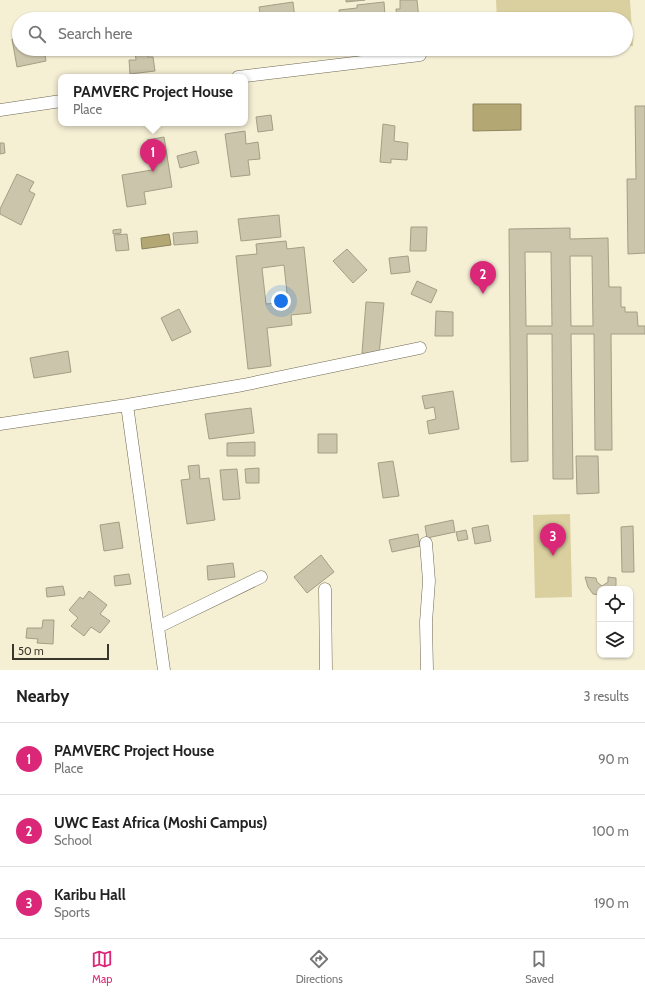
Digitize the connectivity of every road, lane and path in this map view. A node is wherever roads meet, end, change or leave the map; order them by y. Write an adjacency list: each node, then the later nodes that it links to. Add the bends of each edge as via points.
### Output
1 (412, 56): 2 (street)
2 (248, 76)
3 (58, 101): 4 (street)
4 (0, 110)
5 (420, 348): 6 (street, via 243,385)
6 (127, 405): 7 (street); 11 (street)
7 (0, 424)
8 (426, 543): 14 (street, via 429,581 426,622)
9 (261, 577): 11 (street)
10 (325, 589): 13 (street)
11 (158, 627): 12 (street)
12 (164, 670)
13 (326, 670)
14 (427, 670)

